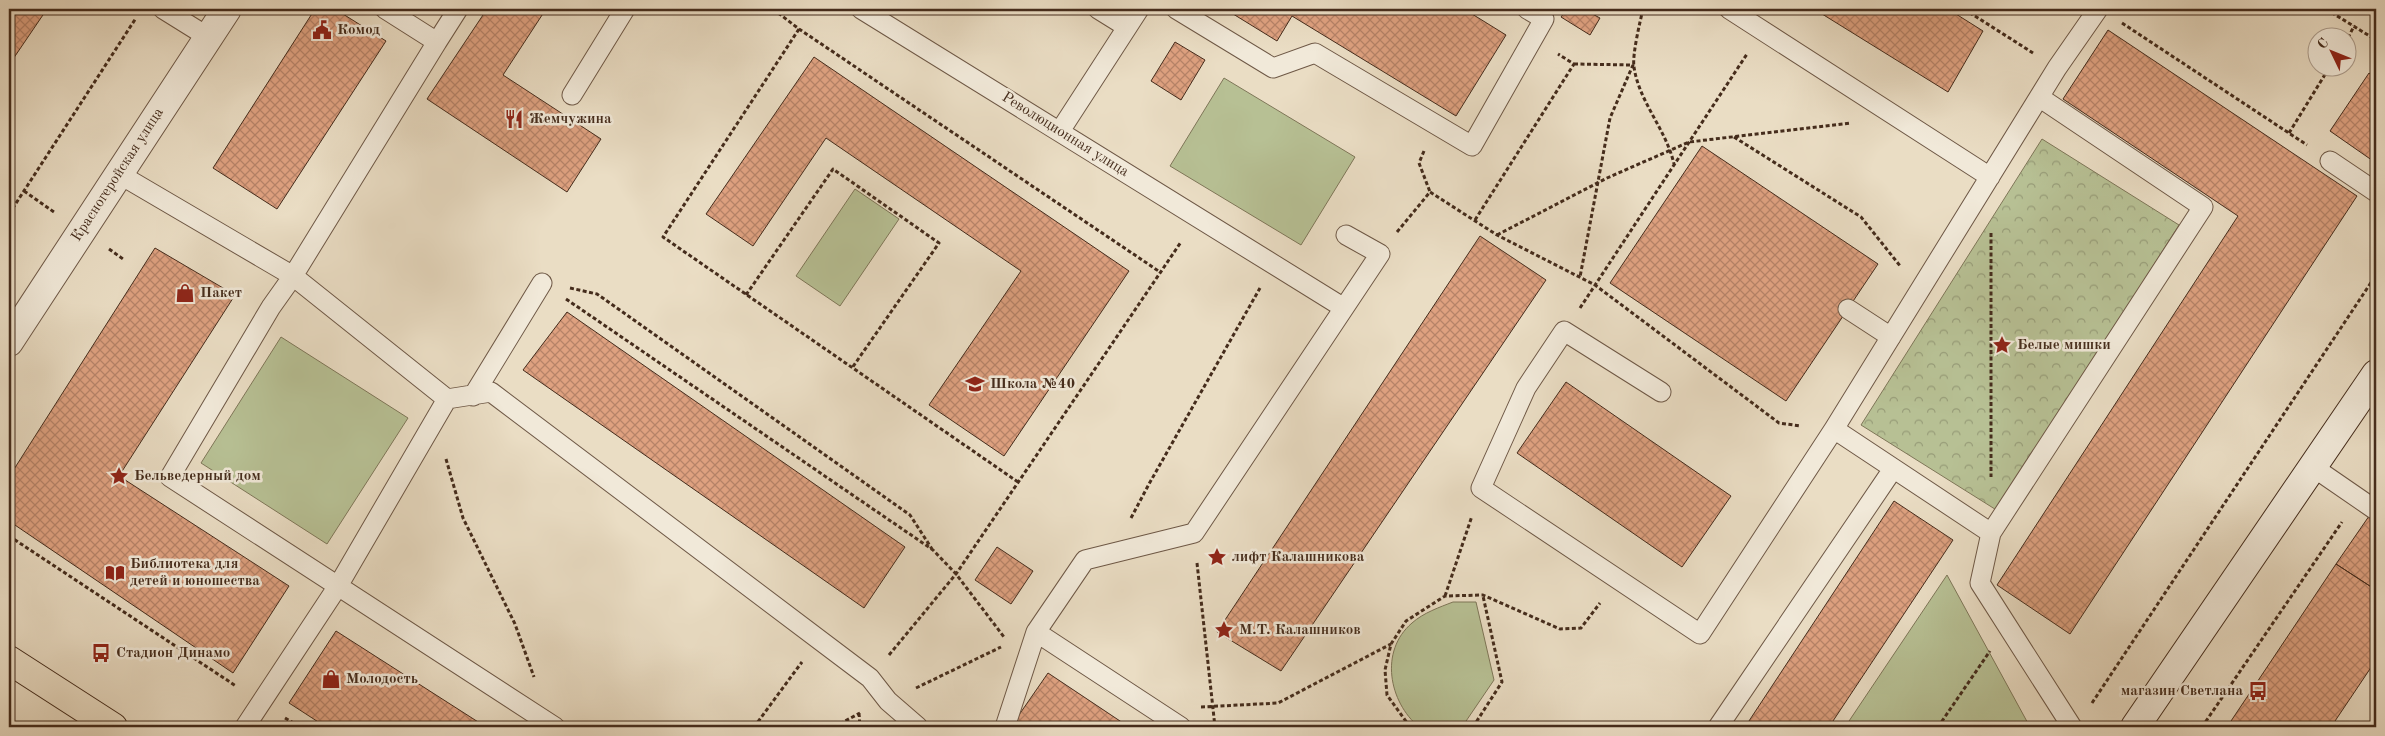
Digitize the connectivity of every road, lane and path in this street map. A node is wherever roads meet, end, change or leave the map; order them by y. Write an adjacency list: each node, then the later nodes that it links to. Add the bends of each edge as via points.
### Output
1 (164, 9): 22 (lane)
2 (227, 9): 22 (main road, Красногеройская улица)
3 (384, 9): 26 (lane)
4 (458, 9): 26 (lane)
5 (624, 9): 31 (lane)
6 (772, 9): 20 (path)
7 (861, 9): 35 (lane, Революционная улица)
8 (1098, 9): 19 (lane)
9 (1139, 9): 19 (lane)
10 (1176, 9): 34 (lane, via 1273,68 1314,54)
11 (1527, 9): 23 (lane, via 1544,19)
12 (1643, 9): 28 (path)
13 (1729, 9): 21 (lane)
14 (1964, 9): 29 (path)
15 (2098, 9): 29 (lane)
16 (2326, 9): 18 (path)
17 (136, 17): 47 (path)
18 (2354, 26): 24 (path)
19 (1127, 27): 35 (lane)
20 (799, 29): 54 (path); 61 (path, via 663,237)
21 (1762, 30): 33 (lane); 38 (path)
22 (208, 37): 42 (main road, Красногеройская улица)
23 (1533, 40): 27 (path); 34 (lane, via 1472,146)
24 (2376, 40)
25 (2150, 41): 36 (path)
26 (437, 42): 56 (lane)
27 (1574, 64): 28 (path); 49 (path)
28 (1633, 65): 39 (path, via 1642,96); 44 (path, via 1610,118)
29 (2057, 68): 32 (lane)
30 (2323, 78): 36 (path)
31 (572, 95)
32 (2039, 97): 43 (lane); 82 (lane, via 2202,207)
33 (1899, 118): 37 (path); 43 (lane)
34 (1435, 125): 45 (path, via 1418,163)
35 (1060, 131): 48 (lane, Революционная улица)
36 (2289, 133): 40 (path)
37 (1733, 136): 38 (path); 60 (path, via 1861,217)
38 (1689, 142): 39 (path); 41 (path)
39 (1671, 150): 41 (path); 44 (path)
40 (2330, 160): 46 (lane)
41 (1674, 164): 59 (path)
42 (118, 174): 56 (lane); 66 (main road, Красногеройская улица)
43 (1990, 177): 60 (lane); 82 (path)
44 (1598, 183): 51 (path); 57 (path)
45 (1430, 192): 49 (path); 52 (path)
46 (2376, 192)
47 (9, 214)
48 (1198, 216): 53 (lane, Революционная улица); 54 (path)
49 (1474, 220): 51 (path)
50 (1346, 234): 52 (lane)
51 (1497, 235): 57 (path)
52 (1380, 254): 62 (lane)
53 (1269, 260): 62 (lane, Революционная улица); 85 (path, via 1267,276 1149,484)
54 (1160, 272): 77 (path)
55 (2376, 275): 101 (path)
56 (293, 276): 71 (lane); 88 (lane, via 271,307 170,477)
57 (1580, 277): 59 (path)
58 (542, 283): 70 (lane); 84 (path); 84 (path, via 597,294 910,515)
59 (1595, 285): 64 (path); 73 (path)
60 (1920, 291): 65 (lane)
61 (746, 295): 67 (path); 67 (path, via 833,169 939,243)
62 (1344, 308): 81 (lane)
63 (1848, 310): 65 (lane)
64 (1564, 332): 69 (lane); 78 (lane, via 1526,388)
65 (1891, 337): 74 (lane)
66 (9, 342)
67 (852, 368): 77 (path)
68 (2376, 374): 75 (main road)
69 (1661, 392)
70 (473, 396): 71 (lane); 93 (lane, via 491,392)
71 (447, 399): 72 (lane)
72 (435, 420): 88 (lane); 102 (path, via 463,518 515,624)
73 (1779, 423)
74 (1834, 429): 76 (lane); 87 (lane, via 1700,634)
75 (2313, 467): 79 (lane); 117 (main road)
76 (1893, 468): 82 (lane); 114 (lane)
77 (1018, 482): 86 (path)
78 (1481, 488): 87 (lane); 90 (path)
79 (2359, 498): 80 (lane); 118 (path)
80 (2374, 510)
81 (1194, 532): 85 (lane); 99 (path)
82 (1991, 533): 91 (lane, via 1980,584)
83 (9, 536): 98 (path)
84 (933, 550): 86 (path)
85 (1114, 553): 92 (lane, via 1085,560)
86 (956, 574): 96 (path); 97 (path, via 1008,643)
87 (1619, 580): 89 (path, via 1581,628 1560,629)
88 (338, 586): 98 (lane); 102 (lane)
89 (1483, 595): 90 (path); 113 (path, via 1502,682)
90 (1445, 596): 94 (path, via 1406,621)
91 (2008, 626): 115 (path); 116 (lane)
92 (1036, 632): 100 (lane); 109 (lane)
93 (819, 639): 96 (lane); 106 (path)
94 (1391, 644): 99 (path, via 1278,703); 112 (path, via 1385,670 1387,695)
95 (9, 660): 103 (main road)
96 (870, 678): 97 (lane)
97 (888, 701): 107 (path); 108 (lane)
98 (261, 702): 104 (lane); 105 (path)
99 (1213, 706): 100 (path); 111 (path)
100 (1156, 710): 110 (lane)
101 (2087, 711)
102 (553, 726)
103 (113, 727)
104 (245, 727)
105 (300, 727)
106 (754, 727)
107 (834, 727)
108 (918, 727)
109 (1005, 727)
110 (1182, 727)
111 (1215, 727)
112 (1410, 727)
113 (1473, 727)
114 (1718, 727)
115 (1938, 727)
116 (2072, 727)
117 (2135, 727)
118 (2202, 727)

